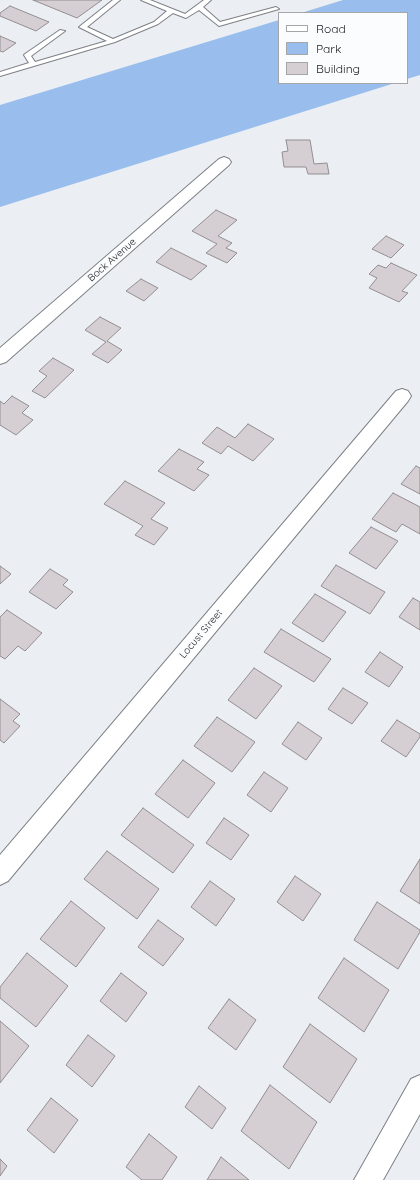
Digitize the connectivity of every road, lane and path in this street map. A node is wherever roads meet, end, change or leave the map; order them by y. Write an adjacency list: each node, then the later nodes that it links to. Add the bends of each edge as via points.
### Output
1 (117, 0): 10 (lane, via 82,28)
2 (144, 0): 5 (lane)
3 (164, 0): 5 (lane)
4 (208, 0): 6 (lane)
5 (158, 6): 8 (lane)
6 (199, 8): 7 (lane, via 219,24); 8 (lane, via 186,16)
7 (276, 9)
8 (172, 11): 10 (lane, via 156,23)
9 (62, 31): 11 (lane, via 27,55)
10 (112, 41): 11 (lane)
11 (33, 64): 12 (lane)
12 (0, 74)
13 (224, 162): 14 (street, Bock Avenue)
14 (0, 358)
15 (402, 396): 16 (street, Locust Street)
16 (0, 873)
17 (420, 1088): 18 (street)
18 (368, 1180)

